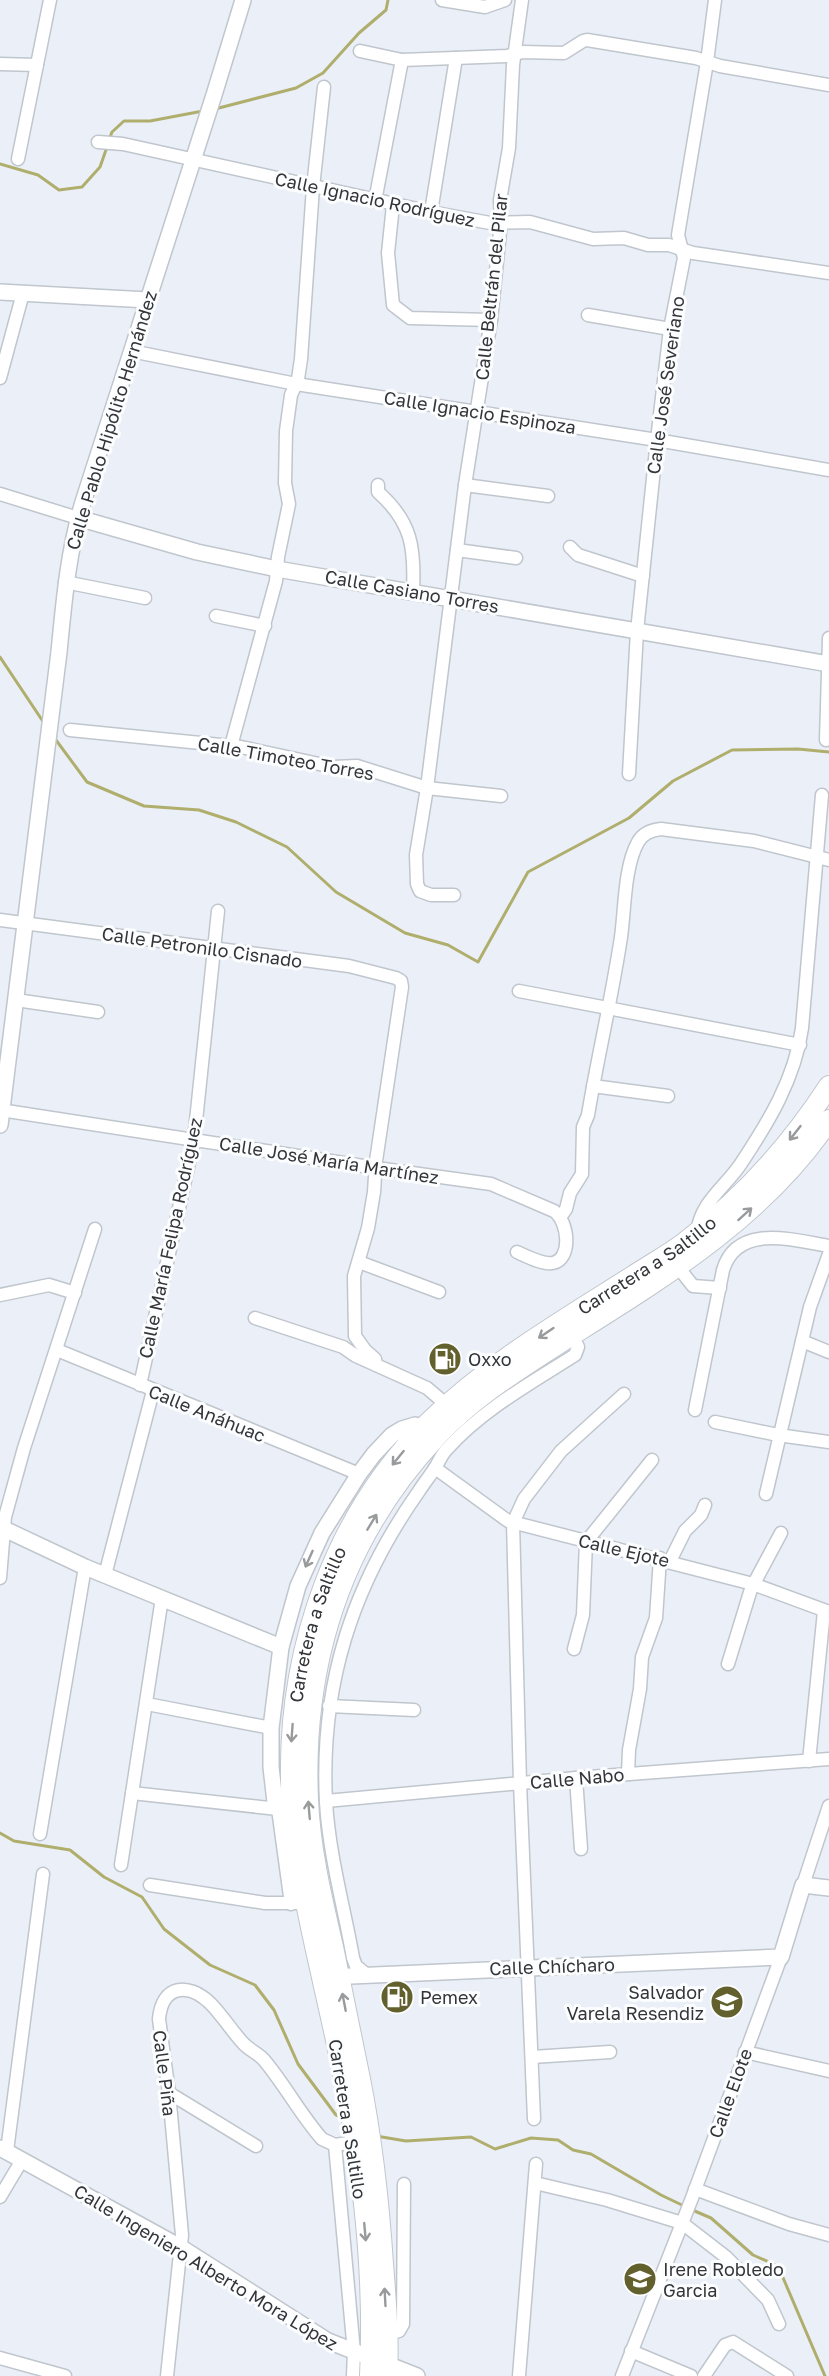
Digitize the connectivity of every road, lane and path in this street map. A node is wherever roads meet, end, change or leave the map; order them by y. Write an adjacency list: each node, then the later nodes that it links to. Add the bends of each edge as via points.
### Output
1 (50, 0): 13 (street)
2 (243, 0): 18 (street, Calle Pablo Hipólito Hernández)
3 (442, 0): 4 (street, via 485,7)
4 (505, 0)
5 (522, 0): 8 (street, Calle Beltrán del Pilar)
6 (715, 0): 11 (street, Calle José Severiano)
7 (360, 51): 10 (street)
8 (516, 53): 9 (street); 11 (street, via 564,53 587,40); 23 (street, Calle Beltrán del Pilar)
9 (456, 58): 10 (street); 22 (street)
10 (402, 60): 20 (street)
11 (707, 62): 14 (street); 24 (street, Calle José Severiano, via 678,235)
12 (0, 64): 13 (street)
13 (37, 65): 17 (street)
14 (829, 85)
15 (324, 87): 19 (street)
16 (99, 142): 18 (street, Calle Ignacio Rodríguez)
17 (18, 159)
18 (194, 159): 19 (street, Calle Ignacio Rodríguez); 28 (street, Calle Pablo Hipólito Hernández)
19 (313, 187): 20 (street, Calle Ignacio Rodríguez); 34 (street)
20 (375, 201): 21 (street, Calle Ignacio Rodríguez)
21 (393, 205): 22 (street, Calle Ignacio Rodríguez); 30 (street, via 388,253 393,305 410,318)
22 (431, 212): 23 (street, Calle Ignacio Rodríguez)
23 (501, 222): 24 (street, Calle Ignacio Rodríguez, via 530,222 593,239 619,237); 30 (street, Calle Beltrán del Pilar)
24 (681, 248): 25 (street, Calle Ignacio Rodríguez); 31 (street, Calle José Severiano, via 683,266)
25 (829, 273)
26 (0, 292): 27 (street)
27 (23, 293): 28 (street); 33 (street)
28 (148, 300): 32 (street, Calle Pablo Hipólito Hernández)
29 (588, 315): 31 (street)
30 (491, 320): 35 (street, Calle Beltrán del Pilar)
31 (670, 329): 36 (street, Calle José Severiano)
32 (131, 351): 34 (street, Calle Ignacio Espinoza); 42 (street, Calle Pablo Hipólito Hernández)
33 (0, 378)
34 (296, 384): 35 (street, Calle Ignacio Espinoza); 46 (street, via 285,445 289,504)
35 (476, 412): 36 (street, Calle Ignacio Espinoza); 39 (street, Calle Beltrán del Pilar)
36 (657, 440): 37 (street, Calle Ignacio Espinoza); 47 (street, Calle José Severiano)
37 (829, 470)
38 (378, 485): 49 (street, via 378,492 396,509 409,535 414,556)
39 (465, 485): 41 (street); 44 (street, Calle Beltrán del Pilar)
40 (0, 494): 42 (street, Calle Casiano Torres)
41 (548, 496)
42 (78, 518): 46 (street, Calle Casiano Torres, via 197,552); 48 (street, Calle Pablo Hipólito Hernández)
43 (570, 547): 47 (street, via 578,555)
44 (457, 550): 45 (street); 51 (street, Calle Beltrán del Pilar)
45 (516, 558)
46 (278, 568): 49 (street, Calle Casiano Torres); 53 (street)
47 (643, 576): 54 (street, Calle José Severiano)
48 (65, 582): 50 (street); 69 (street, Calle Pablo Hipólito Hernández)
49 (412, 591): 51 (street, Calle Casiano Torres)
50 (145, 598)
51 (451, 598): 54 (street, Calle Casiano Torres); 61 (street, Calle Beltrán del Pilar)
52 (216, 616): 53 (street)
53 (264, 626): 59 (street)
54 (637, 631): 56 (street, Calle Casiano Torres); 60 (street, Calle José Severiano)
55 (829, 638): 56 (street)
56 (828, 664): 58 (street)
57 (70, 730): 59 (street, Calle Timoteo Torres)
58 (826, 740)
59 (231, 746): 61 (street, Calle Timoteo Torres, via 333,767 357,766)
60 (629, 774)
61 (428, 788): 63 (street, Calle Timoteo Torres); 66 (street, Calle Beltrán del Pilar, via 416,858 417,884 425,894)
62 (822, 795): 64 (street)
63 (501, 796)
64 (816, 858): 65 (street); 73 (street, via 745,839 650,830 638,843 633,859); 76 (street)
65 (829, 860)
66 (454, 895)
67 (218, 911): 70 (street, Calle María Felipa Rodríguez)
68 (0, 920): 69 (street, Calle Petronilo Cisnado)
69 (25, 922): 70 (street, Calle Petronilo Cisnado); 72 (street, Calle Pablo Hipólito Hernández)
70 (214, 950): 82 (street, Calle María Felipa Rodríguez); 83 (street, Calle Petronilo Cisnado, via 349,966 401,981)
71 (519, 991): 73 (street)
72 (16, 1000): 74 (street); 75 (street, Calle Pablo Hipólito Hernández)
73 (607, 1009): 76 (street); 77 (street)
74 (98, 1012)
75 (5, 1038): 80 (street, Calle Pablo Hipólito Hernández)
76 (800, 1045): 86 (street, via 793,1070 768,1120 735,1172 703,1210)
77 (593, 1086): 79 (street); 84 (street, via 583,1127 582,1174)
78 (829, 1086): 86 (main road, Carretera a Saltillo, one-way to 86, via 761,1174)
79 (668, 1096)
80 (1, 1115): 82 (street, Calle José María Martínez)
81 (829, 1120): 86 (main road, Carretera a Saltillo, one-way to 81, via 778,1182)
82 (194, 1140): 83 (street, Calle José María Martínez); 102 (street, Calle María Felipa Rodríguez)
83 (376, 1168): 84 (street, Calle José María Martínez, via 491,1184); 91 (street)
84 (561, 1216): 88 (street, via 566,1232 559,1260 547,1263)
85 (95, 1229): 95 (street)
86 (705, 1237): 90 (street); 92 (main road, Carretera a Saltillo); 106 (main road, Carretera a Saltillo, one-way to 106, via 507,1359)
87 (829, 1245): 90 (street, via 764,1238 747,1242)
88 (517, 1252)
89 (829, 1254): 98 (street)
90 (728, 1256): 93 (street)
91 (359, 1262): 94 (street); 101 (street, via 354,1276 353,1329)
92 (678, 1267): 93 (street, via 693,1287); 105 (main road, Carretera a Saltillo, via 572,1335)
93 (720, 1288): 107 (street)
94 (439, 1292)
95 (75, 1293): 96 (street, via 49,1285); 99 (street)
96 (0, 1295)
97 (255, 1318): 101 (street, via 343,1347)
98 (802, 1341): 100 (street); 110 (street)
99 (57, 1350): 102 (street, Calle Anáhuac); 118 (street)
100 (829, 1352)
101 (376, 1365): 106 (street, via 427,1388)
102 (140, 1385): 103 (street, Calle Anáhuac)
103 (153, 1390): 114 (street, Calle Anáhuac); 123 (street)
104 (624, 1394): 117 (street, via 561,1451 524,1499)
105 (487, 1403): 113 (street); 156 (main road, Carretera a Saltillo, one-way to 105, via 308,1802 310,1714 324,1639 350,1563 387,1496 439,1434)
106 (447, 1405): 109 (main road, Carretera a Saltillo)
107 (695, 1410)
108 (715, 1422): 110 (street)
109 (424, 1427): 114 (street, via 408,1426 392,1435); 144 (main road, Carretera a Saltillo, one-way to 144, via 374,1487 353,1521 320,1596 300,1668)
110 (778, 1435): 111 (street); 115 (street)
111 (829, 1442)
112 (652, 1460): 120 (street)
113 (435, 1468): 117 (street, Calle Ejote); 133 (street, via 390,1533 362,1589 343,1641)
114 (359, 1474): 128 (street, one-way to 128, via 308,1561)
115 (766, 1494)
116 (705, 1505): 121 (street)
117 (513, 1523): 120 (street, Calle Ejote); 140 (street)
118 (2, 1528): 122 (street); 124 (street)
119 (781, 1533): 125 (street)
120 (586, 1542): 121 (street, Calle Ejote); 129 (street, via 583,1615)
121 (665, 1560): 125 (street, Calle Ejote); 138 (street, via 656,1618 642,1657)
122 (85, 1566): 123 (street); 145 (street)
123 (105, 1575): 126 (street)
124 (0, 1578)
125 (753, 1584): 127 (street, Calle Ejote); 130 (street)
126 (162, 1598): 128 (street); 132 (street)
127 (826, 1612): 131 (street)
128 (281, 1647): 135 (street)
129 (574, 1649)
130 (728, 1664)
131 (824, 1674): 137 (street)
132 (147, 1704): 135 (street); 141 (street)
133 (329, 1706): 134 (street); 142 (street)
134 (414, 1710)
135 (271, 1728): 144 (street, via 271,1767)
136 (829, 1759): 137 (street, Calle Nabo)
137 (809, 1761): 138 (street, Calle Nabo)
138 (628, 1774): 139 (street, Calle Nabo)
139 (576, 1778): 140 (street, Calle Nabo); 146 (street)
140 (519, 1783): 142 (street, Calle Nabo); 154 (street)
141 (132, 1793): 144 (street); 147 (street)
142 (326, 1801): 155 (street, via 353,1959)
143 (829, 1806): 149 (street, Calle Elote)
144 (285, 1815): 152 (main road, Carretera a Saltillo)
145 (40, 1834)
146 (581, 1849)
147 (121, 1865)
148 (43, 1874): 166 (street)
149 (803, 1885): 151 (street); 153 (street, Calle Elote)
150 (150, 1886): 152 (street, via 265,1903)
151 (829, 1888)
152 (299, 1903): 156 (main road, Carretera a Saltillo)
153 (781, 1957): 154 (street, Calle Chícharo); 158 (street, Calle Elote)
154 (528, 1967): 155 (street, Calle Chícharo); 159 (street)
155 (367, 1975): 156 (street, Calle Chícharo)
156 (331, 1977): 163 (main road, Carretera a Saltillo)
157 (610, 2052): 159 (street)
158 (745, 2052): 160 (street); 171 (street, Calle Elote)
159 (532, 2057): 162 (street)
160 (829, 2071)
161 (169, 2093): 164 (street, Calle Piña, via 159,2012 167,1995 177,1989 200,1996 212,2005 242,2042 263,2059 322,2139); 165 (street); 175 (street, Calle Piña)
162 (534, 2119)
163 (360, 2131): 164 (street); 177 (main road, Carretera a Saltillo, one-way to 163, via 382,2243); 180 (main road, Carretera a Saltillo, one-way to 180)
164 (335, 2145): 180 (street)
165 (256, 2146)
166 (3, 2150): 167 (street, Calle Ingeniero Alberto Mora López)
167 (22, 2160): 172 (street); 175 (street, Calle Ingeniero Alberto Mora López)
168 (536, 2164): 169 (street)
169 (535, 2182): 173 (street); 185 (street)
170 (404, 2184): 177 (street, via 403,2324 399,2331)
171 (694, 2193): 173 (street, Calle Elote); 174 (street)
172 (0, 2197)
173 (683, 2220): 176 (street, via 768,2300); 178 (street, Calle Elote)
174 (829, 2235)
175 (182, 2248): 180 (street, Calle Ingeniero Alberto Mora López, via 328,2341); 182 (street, Calle Piña)
176 (779, 2324)
177 (387, 2335): 180 (main road, Carretera a Saltillo)
178 (631, 2351): 186 (street, Calle Elote); 187 (street)
179 (0, 2358): 181 (street)
180 (374, 2365): 183 (street); 184 (street, Calle Ingeniero Alberto Mora López)
181 (65, 2376)
182 (167, 2376)
183 (353, 2376)
184 (417, 2376)
185 (519, 2376)
186 (622, 2376)
187 (691, 2376)
188 (704, 2376): 189 (street, via 724,2345 733,2342)
189 (787, 2376)

